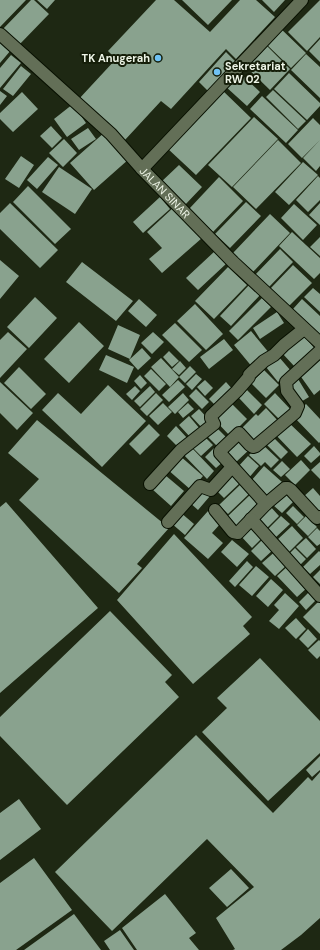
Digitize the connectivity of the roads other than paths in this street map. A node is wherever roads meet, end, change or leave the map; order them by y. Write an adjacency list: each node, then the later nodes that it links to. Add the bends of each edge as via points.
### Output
1 (302, 0): 3 (street, JALAN SINAR)
2 (0, 34): 3 (street, via 111,134)
3 (142, 169): 4 (street, JALAN SINAR)
4 (304, 329): 5 (street, JALAN SINAR); 8 (street, via 251,372 237,391 211,416 214,424 181,450)
5 (320, 343)
6 (320, 351): 7 (street, via 286,382 287,391 298,406 295,413 256,446 250,446 239,433 220,451)
7 (232, 467): 9 (street); 13 (street, via 211,490 200,486)
8 (150, 484)
9 (266, 504): 11 (street, via 284,488 288,488 317,518); 12 (street)
10 (215, 510): 12 (street, via 236,533)
11 (320, 517)
12 (252, 519): 14 (street)
13 (168, 522)
14 (320, 596)

